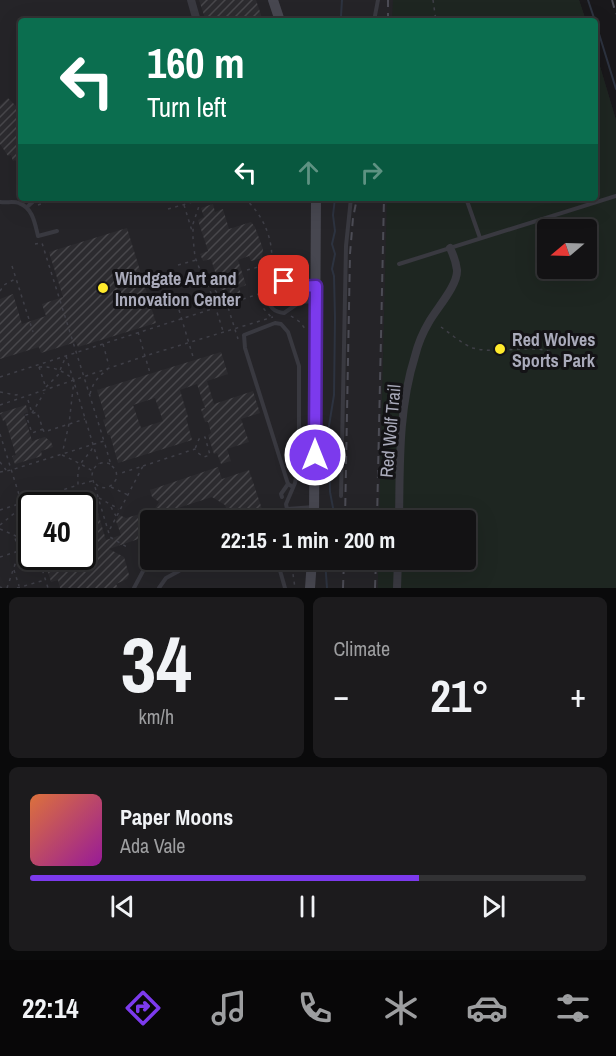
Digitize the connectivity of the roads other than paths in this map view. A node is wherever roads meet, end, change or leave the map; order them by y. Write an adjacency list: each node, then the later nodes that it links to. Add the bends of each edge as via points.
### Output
1 (190, 0): 4 (street)
2 (273, 0): 5 (street)
3 (378, 0): 6 (lane)
4 (196, 18)
5 (279, 18)
6 (375, 18)
7 (616, 196): 15 (lane)
8 (34, 201): 13 (lane)
9 (316, 201): 20 (street)
10 (351, 201): 23 (lane, via 346,246)
11 (467, 201): 15 (lane)
12 (0, 202): 13 (lane)
13 (27, 207): 14 (lane, via 38,236)
14 (57, 231)
15 (480, 238): 16 (lane)
16 (450, 248): 18 (lane); 28 (street, Red Wolf Trail, via 456,276 421,339 404,403)
17 (284, 264): 19 (lane)
18 (399, 264)
19 (284, 286): 20 (lane); 21 (lane, via 276,288 268,298 277,312 284,313 300,302)
20 (316, 286): 21 (street)
21 (316, 301): 26 (street)
22 (291, 485): 22 (lane, via 295,483 299,461 299,366 288,332 275,323 244,334 245,348); 24 (lane); 25 (lane)
23 (341, 496)
24 (282, 497)
25 (286, 507): 26 (lane); 27 (lane)
26 (314, 507)
27 (281, 510)
28 (399, 510)
29 (144, 570): 34 (lane)
30 (280, 570): 36 (lane)
31 (311, 570): 37 (street)
32 (398, 570): 38 (street)
33 (179, 571): 35 (lane, via 166,578)
34 (134, 588)
35 (159, 588)
36 (285, 588)
37 (310, 588)
38 (397, 588)

